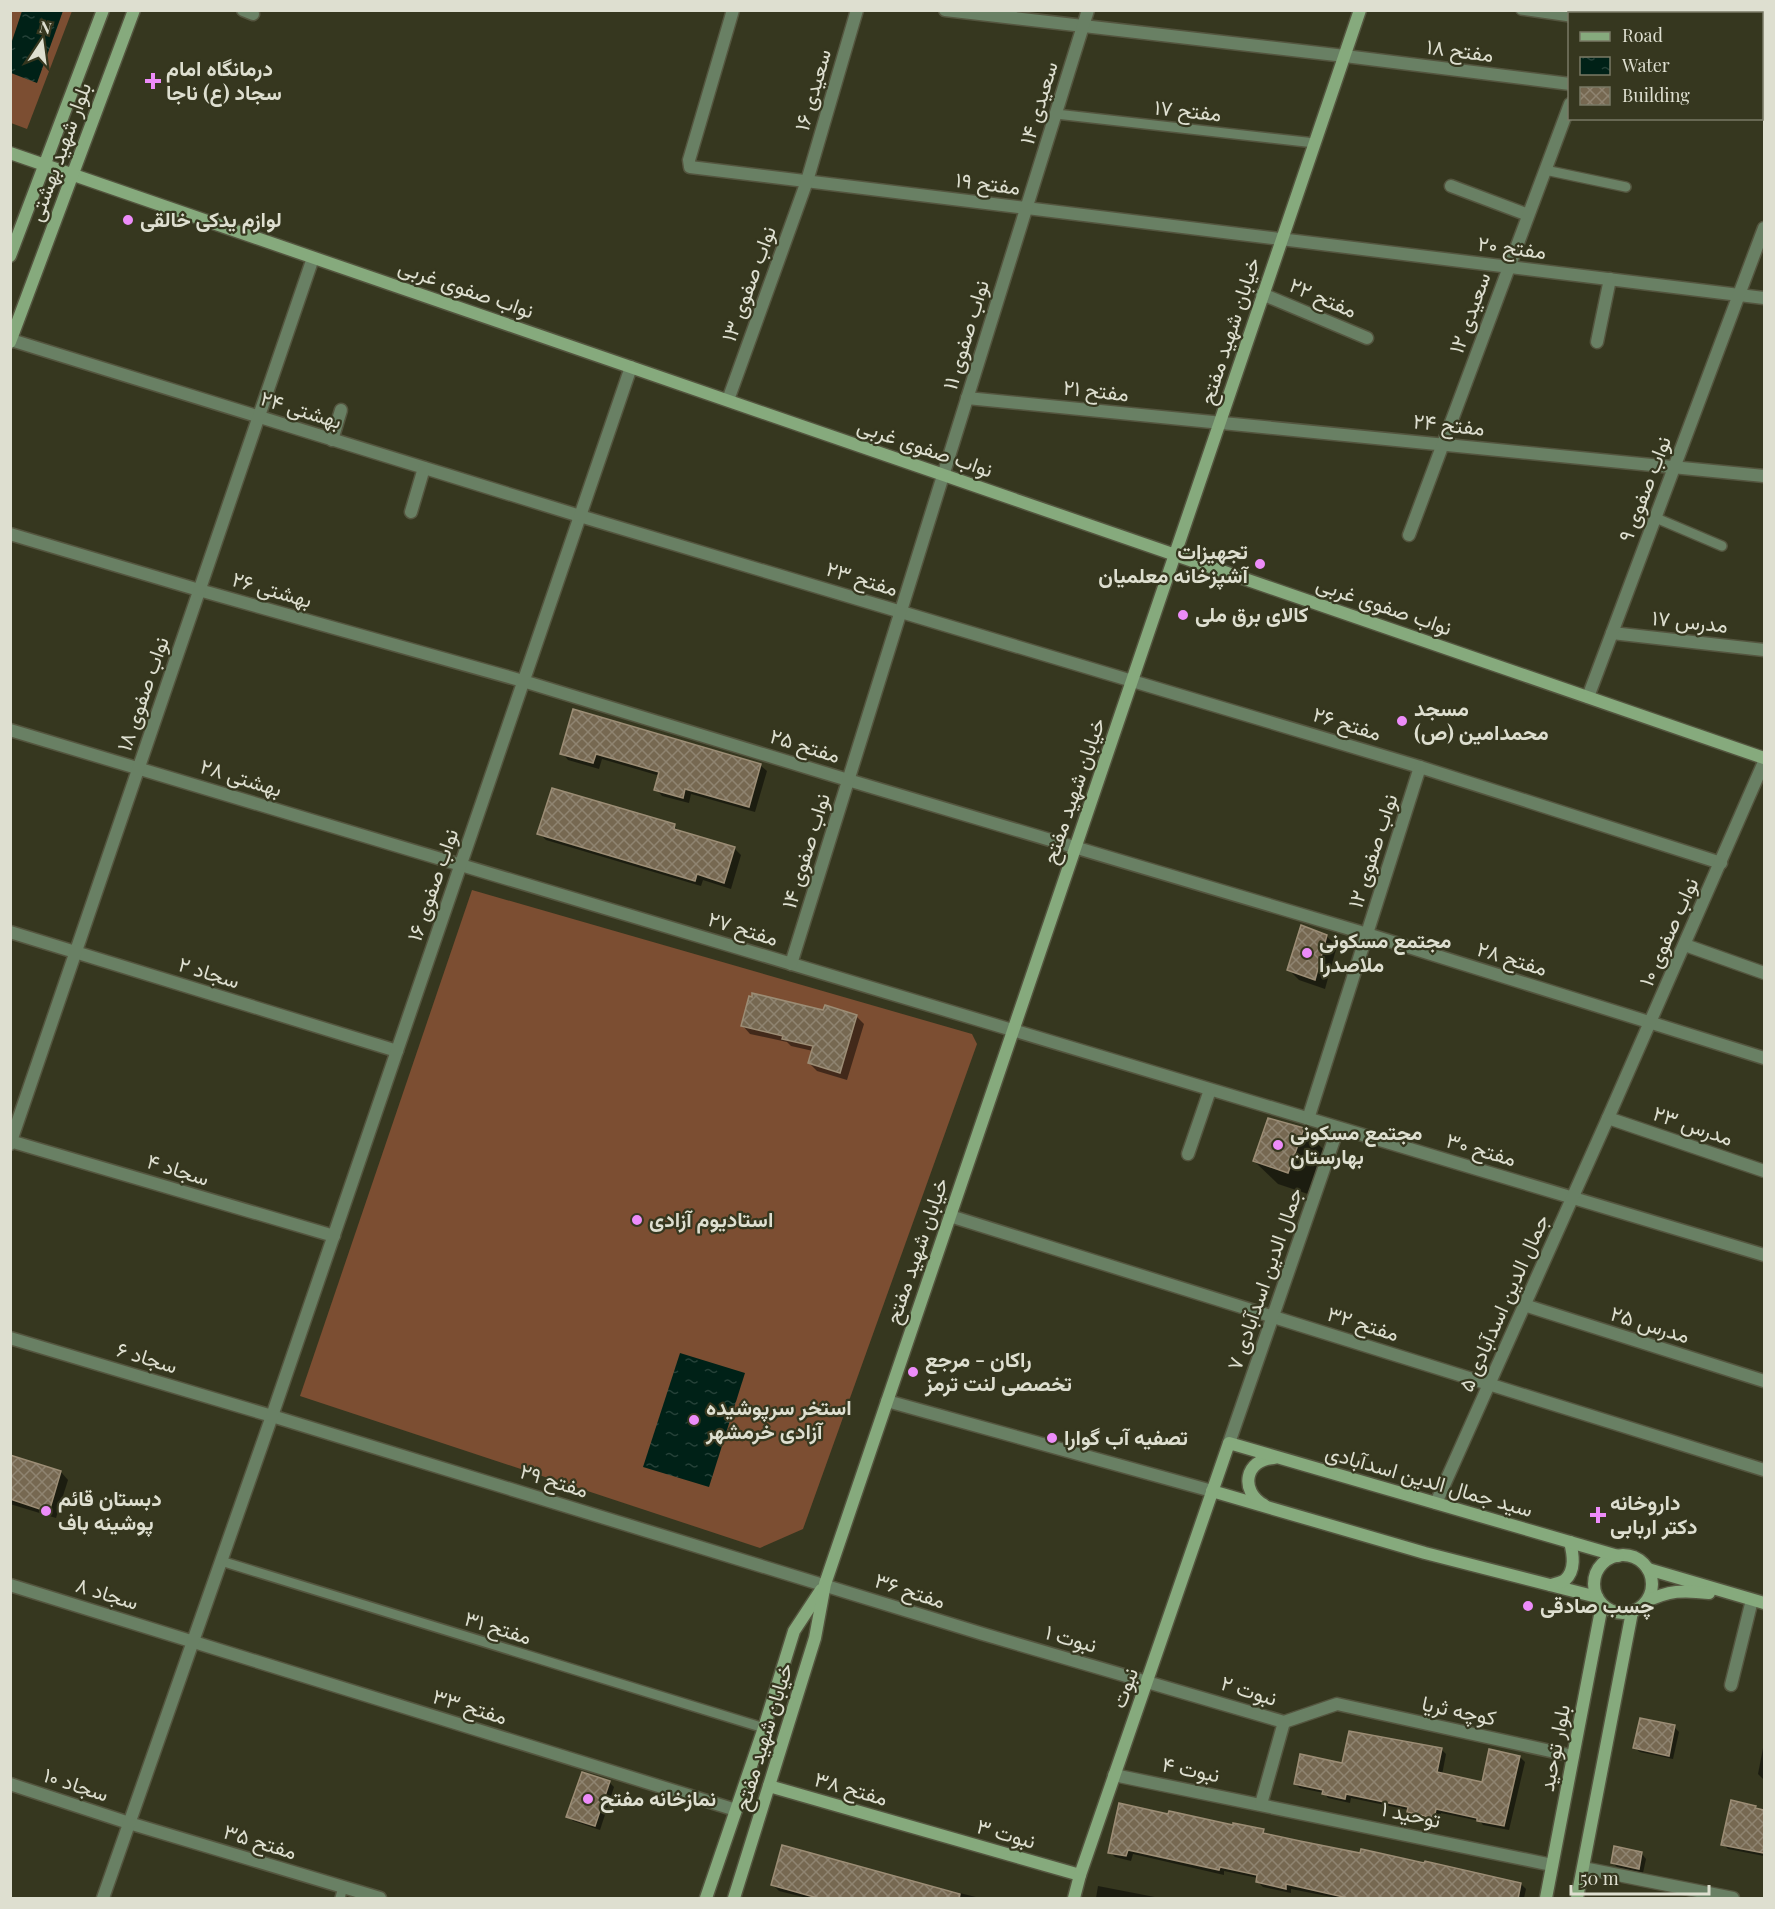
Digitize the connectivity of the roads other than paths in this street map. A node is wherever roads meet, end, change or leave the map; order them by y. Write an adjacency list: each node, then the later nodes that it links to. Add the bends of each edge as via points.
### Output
1 (103, 10): 17 (street, بلوار شهید بهشتی)
2 (134, 10): 19 (street, بلوار شهید بهشتی)
3 (733, 10): 20 (street, مفتح ۱۹, via 689,159 690,167)
4 (857, 10): 20 (street, سعیدی ۱۶)
5 (945, 10): 10 (street, مفتح ۱۸)
6 (1088, 10): 10 (street, سعیدی ۱۴)
7 (1359, 10): 11 (street, خیابان شهید مفتح)
8 (1521, 10): 9 (lane)
9 (1555, 13)
10 (1083, 27): 11 (street, مفتح ۱۸); 14 (street, سعیدی ۱۴)
11 (1345, 56): 12 (street, مفتح ۱۸); 15 (street, خیابان شهید مفتح)
12 (1568, 84)
13 (1568, 107): 18 (street, سعیدی ۱۲)
14 (1056, 114): 15 (lane, مفتح ۱۷); 23 (street, سعیدی ۱۴)
15 (1315, 143): 26 (street, خیابان شهید مفتح)
16 (10, 153): 17 (street, نواب صفوی غربی)
17 (45, 164): 19 (street, نواب صفوی غربی); 27 (street, بلوار شهید بهشتی)
18 (1545, 170): 22 (lane); 24 (street, سعیدی ۱۲)
19 (73, 174): 28 (street, نواب صفوی غربی); 35 (street, بلوار شهید بهشتی)
20 (807, 181): 23 (street, مفتح ۱۹); 39 (street, نواب صفوی ۱۳)
21 (1452, 186): 24 (street)
22 (1626, 187)
23 (1026, 208): 26 (street, مفتح ۱۹); 38 (street, نواب صفوی ۱۱)
24 (1528, 215): 29 (street, سعیدی ۱۲)
25 (1764, 228): 32 (street, نواب صفوی ۹)
26 (1281, 239): 29 (street, مفتح ۲۰); 31 (street, خیابان شهید مفتح)
27 (10, 256)
28 (313, 258): 37 (street, نواب صفوی غربی); 41 (street, نواب صفوی ۱۸)
29 (1508, 267): 30 (street, مفتح ۲۰); 44 (street, سعیدی ۱۲)
30 (1610, 279): 32 (street, مفتح ۲۰); 36 (street)
31 (1263, 294): 34 (street, مفتح ۲۲); 42 (street, خیابان شهید مفتح)
32 (1739, 295): 33 (street, مفتح ۲۰); 45 (street, نواب صفوی ۹)
33 (1764, 298)
34 (1367, 338)
35 (11, 341): 41 (street, بهشتی ۲۴)
36 (1597, 342)
37 (631, 367): 39 (street, نواب صفوی غربی); 50 (street, نواب صفوی ۱۶)
38 (967, 398): 42 (street, مفتح ۲۱); 47 (street, نواب صفوی ۱۱)
39 (728, 400): 47 (street, نواب صفوی غربی)
40 (341, 410): 43 (street)
41 (258, 417): 43 (street, بهشتی ۲۴); 56 (street, نواب صفوی ۱۸)
42 (1220, 422): 44 (street, مفتح ۲۴); 55 (street, خیابان شهید مفتح)
43 (332, 440): 46 (street, بهشتی ۲۴)
44 (1443, 444): 45 (street, مفتح ۲۴); 53 (street, سعیدی ۱۲)
45 (1675, 467): 48 (street, مفتح ۲۴); 51 (street, نواب صفوی ۹)
46 (424, 468): 49 (street); 50 (street, بهشتی ۲۴)
47 (943, 474): 55 (street, نواب صفوی غربی); 57 (street, نواب صفوی ۱۴)
48 (1764, 476)
49 (411, 512)
50 (580, 516): 57 (street, مفتح ۲۳); 61 (street, نواب صفوی ۱۶)
51 (1656, 518): 54 (lane); 58 (street, نواب صفوی ۹)
52 (10, 534): 56 (street, بهشتی ۲۶)
53 (1409, 535)
54 (1722, 546)
55 (1175, 555): 60 (street, خیابان شهید مفتح); 62 (street, نواب صفوی غربی)
56 (199, 590): 61 (street, بهشتی ۲۶); 66 (street, نواب صفوی ۱۸)
57 (900, 611): 60 (street, مفتح ۲۳); 67 (street, نواب صفوی ۱۴)
58 (1612, 633): 59 (street, مدرس ۱۷); 62 (street, نواب صفوی ۹)
59 (1764, 650)
60 (1132, 680): 65 (street, مفتح ۲۶); 68 (street, خیابان شهید مفتح)
61 (524, 681): 67 (street, مفتح ۲۵); 70 (street, نواب صفوی ۱۶)
62 (1588, 697): 64 (street, نواب صفوی غربی)
63 (10, 730): 66 (street, بهشتی ۲۸)
64 (1764, 760): 69 (street, نواب صفوی ۱۰)
65 (1420, 767): 69 (street, مفتح ۲۶); 72 (street, نواب صفوی ۱۲)
66 (139, 768): 70 (street, بهشتی ۲۸); 74 (street, نواب صفوی ۱۸)
67 (848, 780): 68 (street, مفتح ۲۵); 75 (street, نواب صفوی ۱۴)
68 (1076, 848): 72 (street, مفتح ۲۸); 78 (street, خیابان شهید مفتح)
69 (1721, 863): 73 (street, نواب صفوی ۱۰)
70 (461, 864): 75 (street, مفتح ۲۷); 79 (street, نواب صفوی ۱۶)
71 (10, 932): 74 (street, سجاد ۲)
72 (1367, 934): 77 (street, مفتح ۲۸); 83 (street, نواب صفوی ۱۲)
73 (1685, 945): 76 (street); 77 (street, نواب صفوی ۱۰)
74 (75, 952): 79 (street, سجاد ۲); 85 (street, نواب صفوی ۱۸)
75 (791, 964): 78 (street, مفتح ۲۷)
76 (1764, 972)
77 (1650, 1023): 80 (street, مفتح ۲۸); 82 (street, نواب صفوی ۱۰)
78 (1013, 1031): 81 (street, مفتح ۳۰); 89 (street, خیابان شهید مفتح)
79 (397, 1051): 90 (street, نواب صفوی ۱۶)
80 (1764, 1058)
81 (1210, 1090): 83 (street, مفتح ۳۰); 86 (street)
82 (1608, 1118): 87 (street, مدرس ۲۳); 88 (street, جمال الدین اسدآبادی ۵)
83 (1308, 1119): 84 (street, مفتح ۳۰)
84 (1338, 1128): 88 (street, مفتح ۳۰); 93 (street, جمال الدین اسدآبادی ۷)
85 (11, 1142): 90 (street, سجاد ۴)
86 (1188, 1154)
87 (1764, 1171)
88 (1573, 1197): 91 (street, مفتح ۳۰); 92 (street, جمال الدین اسدآبادی ۵)
89 (950, 1216): 93 (street, مفتح ۳۲); 97 (street, خیابان شهید مفتح)
90 (334, 1236): 98 (street, نواب صفوی ۱۶)
91 (1764, 1255)
92 (1524, 1305): 95 (street, مدرس ۲۵); 96 (street, جمال الدین اسدآبادی ۵)
93 (1273, 1317): 96 (street, مفتح ۳۲); 99 (street, جمال الدین اسدآبادی ۷)
94 (10, 1338): 98 (street, سجاد ۶)
95 (1764, 1381)
96 (1490, 1384): 101 (street, مفتح ۳۲); 103 (street, جمال الدین اسدآبادی ۵)
97 (887, 1401): 102 (street); 109 (street, خیابان شهید مفتح)
98 (272, 1416): 107 (street, نواب صفوی ۱۶); 109 (street, مفتح ۲۹)
99 (1229, 1443): 100 (street, سید جمال الدین اسدآبادی); 102 (street, نبوت)
100 (1278, 1458): 103 (street, سید جمال الدین اسدآبادی); 104 (street, via 1256,1463 1248,1476 1250,1491)
101 (1764, 1470)
102 (1212, 1491): 104 (street); 118 (street, نبوت)
103 (1436, 1503): 105 (street, سید جمال الدین اسدآبادی)
104 (1267, 1507): 111 (street)
105 (1570, 1542): 106 (street, سید جمال الدین اسدآبادی); 111 (street, via 1574,1557 1571,1569 1565,1580)
106 (1618, 1556): 108 (street, via 1635,1558); 112 (street, via 1602,1564 1597,1572 1594,1589)
107 (221, 1561): 117 (street, نواب صفوی ۱۶); 122 (lane, مفتح ۳۱)
108 (1648, 1569): 113 (street); 114 (street, via 1652,1586)
109 (825, 1584): 116 (street, مفتح ۳۶); 122 (street, خیابان شهید مفتح, via 794,1631); 126 (street, خیابان شهید مفتح, via 815,1638)
110 (10, 1585): 117 (street, سجاد ۸)
111 (1551, 1586): 112 (street)
112 (1600, 1601): 115 (street, via 1616,1612); 123 (street, بلوار توحید)
113 (1758, 1601): 114 (street, via 1690,1591 1663,1593); 119 (street)
114 (1646, 1602): 115 (street)
115 (1632, 1612): 132 (street)
116 (983, 1634): 118 (street, نبوت ۱)
117 (193, 1641): 128 (street, مفتح ۳۳); 129 (street, نواب صفوی ۱۶)
118 (1148, 1681): 121 (street, نبوت ۲); 124 (street, نبوت)
119 (1731, 1685)
120 (1337, 1704): 121 (street, نبوت ۲); 123 (street, کوچه ثریا)
121 (1284, 1722): 127 (street)
122 (764, 1728): 128 (street, خیابان شهید مفتح)
123 (1573, 1756): 131 (street, بلوار توحید)
124 (1114, 1775): 127 (street, نبوت ۴); 133 (street, نبوت)
125 (10, 1784): 129 (street, سجاد ۱۰)
126 (769, 1786): 130 (street, مفتح ۳۸); 138 (street, خیابان شهید مفتح)
127 (1261, 1804): 131 (street, توحید ۱)
128 (736, 1810): 137 (street, خیابان شهید مفتح)
129 (129, 1823): 134 (street, مفتح ۳۵); 135 (street, نواب صفوی ۱۶)
130 (921, 1830): 133 (street, نبوت ۳)
131 (1552, 1865): 140 (street, بلوار توحید)
132 (1583, 1868): 141 (street); 142 (street)
133 (1080, 1875): 139 (street, نبوت)
134 (342, 1893): 136 (street, مفتح ۳۵)
135 (102, 1899)
136 (380, 1899)
137 (706, 1899)
138 (734, 1899)
139 (1074, 1899)
140 (1546, 1899)
141 (1577, 1899)
142 (1733, 1899)

